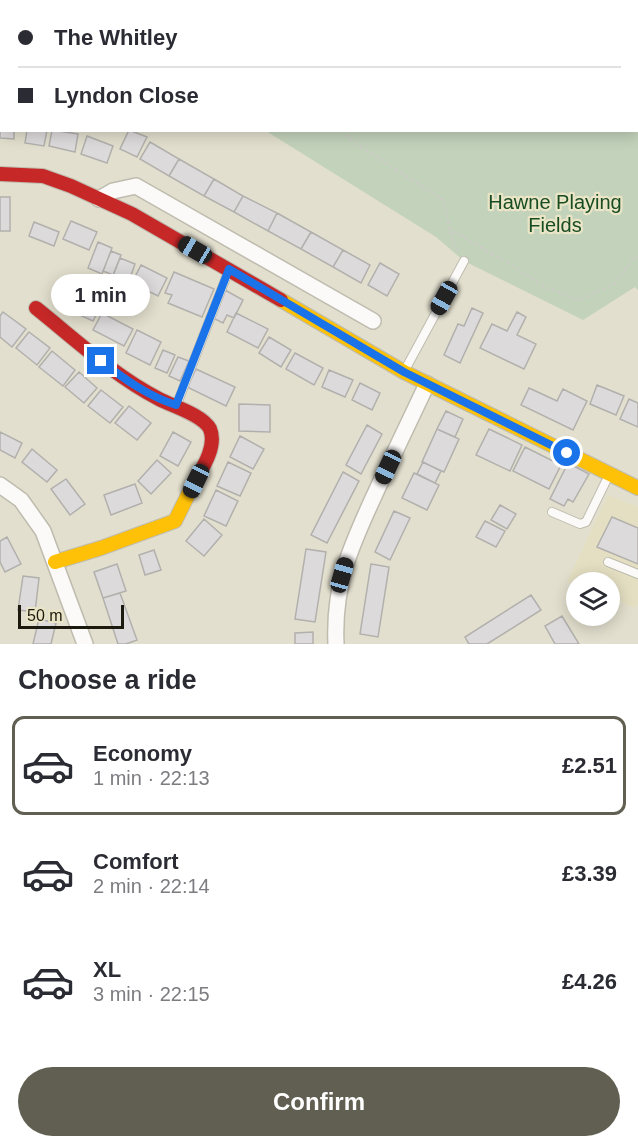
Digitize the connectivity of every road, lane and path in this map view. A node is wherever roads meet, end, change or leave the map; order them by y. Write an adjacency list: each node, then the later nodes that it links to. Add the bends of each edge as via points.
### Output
1 (345, 132): 4 (path, via 352,141 443,200)
2 (0, 174): 3 (main road, via 43,176)
3 (99, 199): 7 (main road); 9 (street, via 136,186)
4 (449, 229): 5 (path, via 544,287 580,300 615,283 635,256); 6 (path, via 454,247)
5 (638, 258)
6 (464, 261): 10 (lane)
7 (229, 269): 10 (main road); 12 (lane)
8 (36, 308): 12 (main road, via 117,374)
9 (373, 321)
10 (404, 372): 11 (main road)
11 (427, 384): 13 (main road); 21 (street, via 349,550 338,597)
12 (176, 405): 17 (main road, via 207,425 211,448 175,521)
13 (609, 474): 15 (main road); 16 (lane, via 586,522 580,524)
14 (0, 485): 17 (street, via 32,513)
15 (638, 488)
16 (552, 512)
17 (55, 562): 20 (street)
18 (608, 562): 19 (lane)
19 (638, 574)
20 (85, 644)
21 (336, 644)

